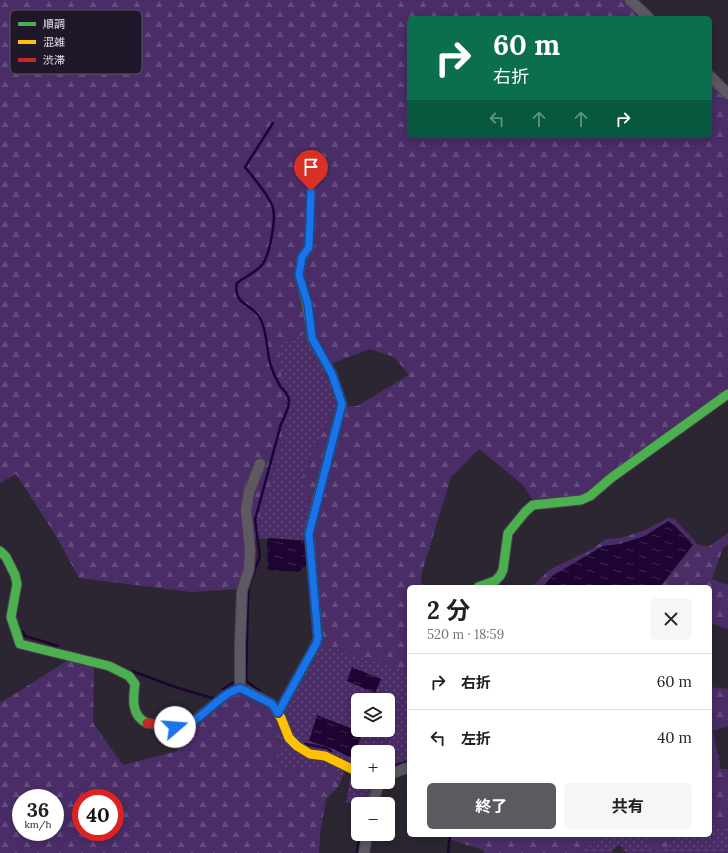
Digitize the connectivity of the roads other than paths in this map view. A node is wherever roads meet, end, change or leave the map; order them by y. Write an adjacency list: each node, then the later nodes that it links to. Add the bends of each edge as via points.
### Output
1 (630, 0): 2 (street)
2 (647, 16)
3 (712, 78): 4 (street)
4 (728, 94)
5 (311, 191): 11 (street, via 309,247 302,257 299,275 308,304 312,338 332,374 342,404 309,534 318,638)
6 (728, 394): 9 (street, via 590,496 581,500 533,505 508,533 500,576)
7 (260, 464): 10 (street, via 249,492 246,510 250,550 242,591)
8 (0, 551): 10 (street, via 6,557 17,584 11,617 20,644 108,666 130,676 135,684 134,712 146,723 184,726 226,695)
9 (484, 585)
10 (240, 688): 11 (street, via 272,704)
11 (278, 713): 13 (street, via 289,738 297,746 310,754 325,756)
12 (407, 768): 14 (street)
13 (351, 769)
14 (395, 772)
15 (366, 841): 16 (street)
16 (364, 853)

